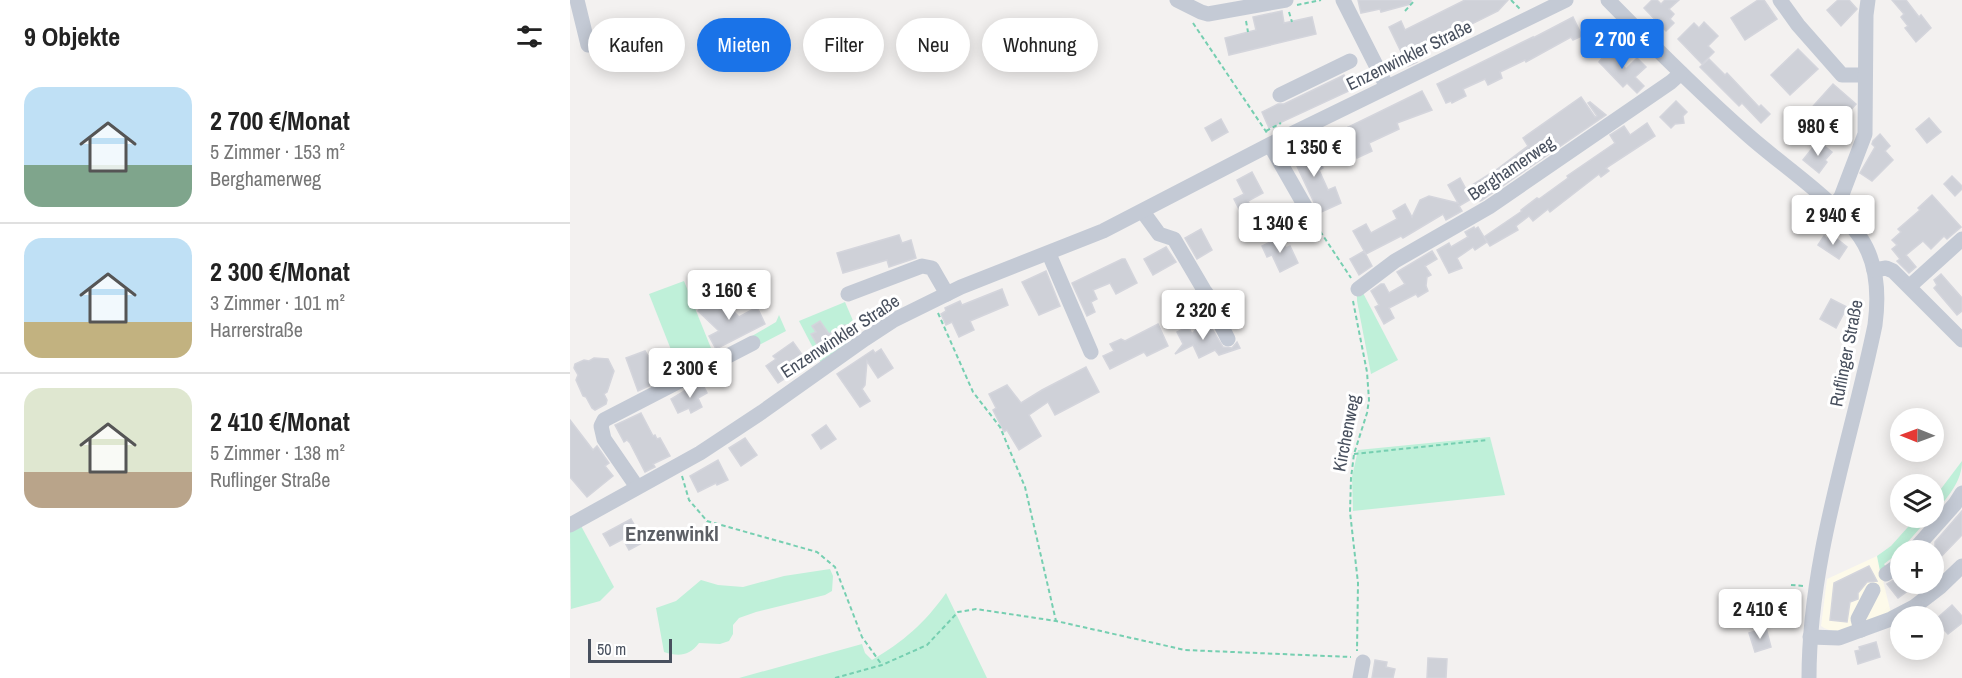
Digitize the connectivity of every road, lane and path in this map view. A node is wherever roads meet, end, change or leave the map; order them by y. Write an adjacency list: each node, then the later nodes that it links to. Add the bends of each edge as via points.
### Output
1 (577, 0): 17 (street)
2 (1177, 0): 10 (street, via 1208,14)
3 (1343, 0): 21 (street)
4 (1415, 0): 11 (path)
5 (1511, 0): 12 (path)
6 (1566, 0): 21 (street, Enzenwinkler Straße)
7 (1608, 0): 19 (street, Ruflinger Straße)
8 (1780, 0): 20 (street, via 1842,75)
9 (1868, 0): 20 (street)
10 (1287, 3): 14 (path)
11 (1406, 11)
12 (1523, 12)
13 (1244, 16): 16 (path)
14 (1292, 22)
15 (1193, 23): 23 (path)
16 (1248, 32)
17 (588, 45)
18 (1350, 62): 22 (street)
19 (1681, 73): 24 (street, Ruflinger Straße); 31 (street, Berghamerweg, via 1540,173 1395,261)
20 (1865, 75): 24 (street, via 1865,134 1841,197)
21 (1388, 87): 23 (street, Enzenwinkler Straße)
22 (1280, 95)
23 (1271, 144): 25 (street, Enzenwinkler Straße); 26 (street)
24 (1833, 207): 29 (street, Ruflinger Straße, via 1860,237)
25 (1143, 212): 28 (street, Enzenwinkler Straße); 35 (street, via 1159,234 1174,239 1219,310)
26 (1310, 215): 31 (path)
27 (1962, 239): 30 (street)
28 (1049, 254): 33 (street, Enzenwinkler Straße); 38 (street)
29 (1874, 270): 30 (street, via 1886,267); 52 (street, Ruflinger Straße, via 1878,296 1875,325 1824,541)
30 (1910, 286): 36 (street)
31 (1358, 289): 40 (path, Kirchenweg, via 1353,301 1369,400)
32 (848, 294): 33 (street, Enzenwinkler Straße, via 922,266 932,268)
33 (947, 294): 34 (street, Enzenwinkler Straße)
34 (933, 301): 41 (street, Enzenwinkler Straße, via 894,320); 50 (path, via 973,392 1000,427 1025,487)
35 (1228, 339)
36 (1962, 340)
37 (753, 343): 42 (street, via 604,420 603,439)
38 (1091, 352)
39 (1487, 440): 40 (path)
40 (1354, 454): 53 (path, Kirchenweg, via 1350,494)
41 (678, 466): 42 (street, Enzenwinkler Straße); 54 (path, via 689,500 707,521 817,552 835,567 862,637)
42 (637, 487): 44 (street, Enzenwinkler Straße)
43 (1962, 493): 45 (street)
44 (570, 525)
45 (1923, 540)
46 (1962, 566): 51 (street, via 1914,607)
47 (1890, 571): 48 (street)
48 (1886, 574)
49 (1873, 590): 51 (street, via 1857,619)
50 (1056, 621): 53 (path, via 1185,650); 54 (path, via 976,609 958,612 927,645)
51 (1861, 630): 52 (street, via 1839,638)
52 (1810, 637): 57 (street, Ruflinger Straße)
53 (1360, 659): 56 (street)
54 (882, 665): 55 (path)
55 (835, 678)
56 (1360, 678)
57 (1809, 678)

